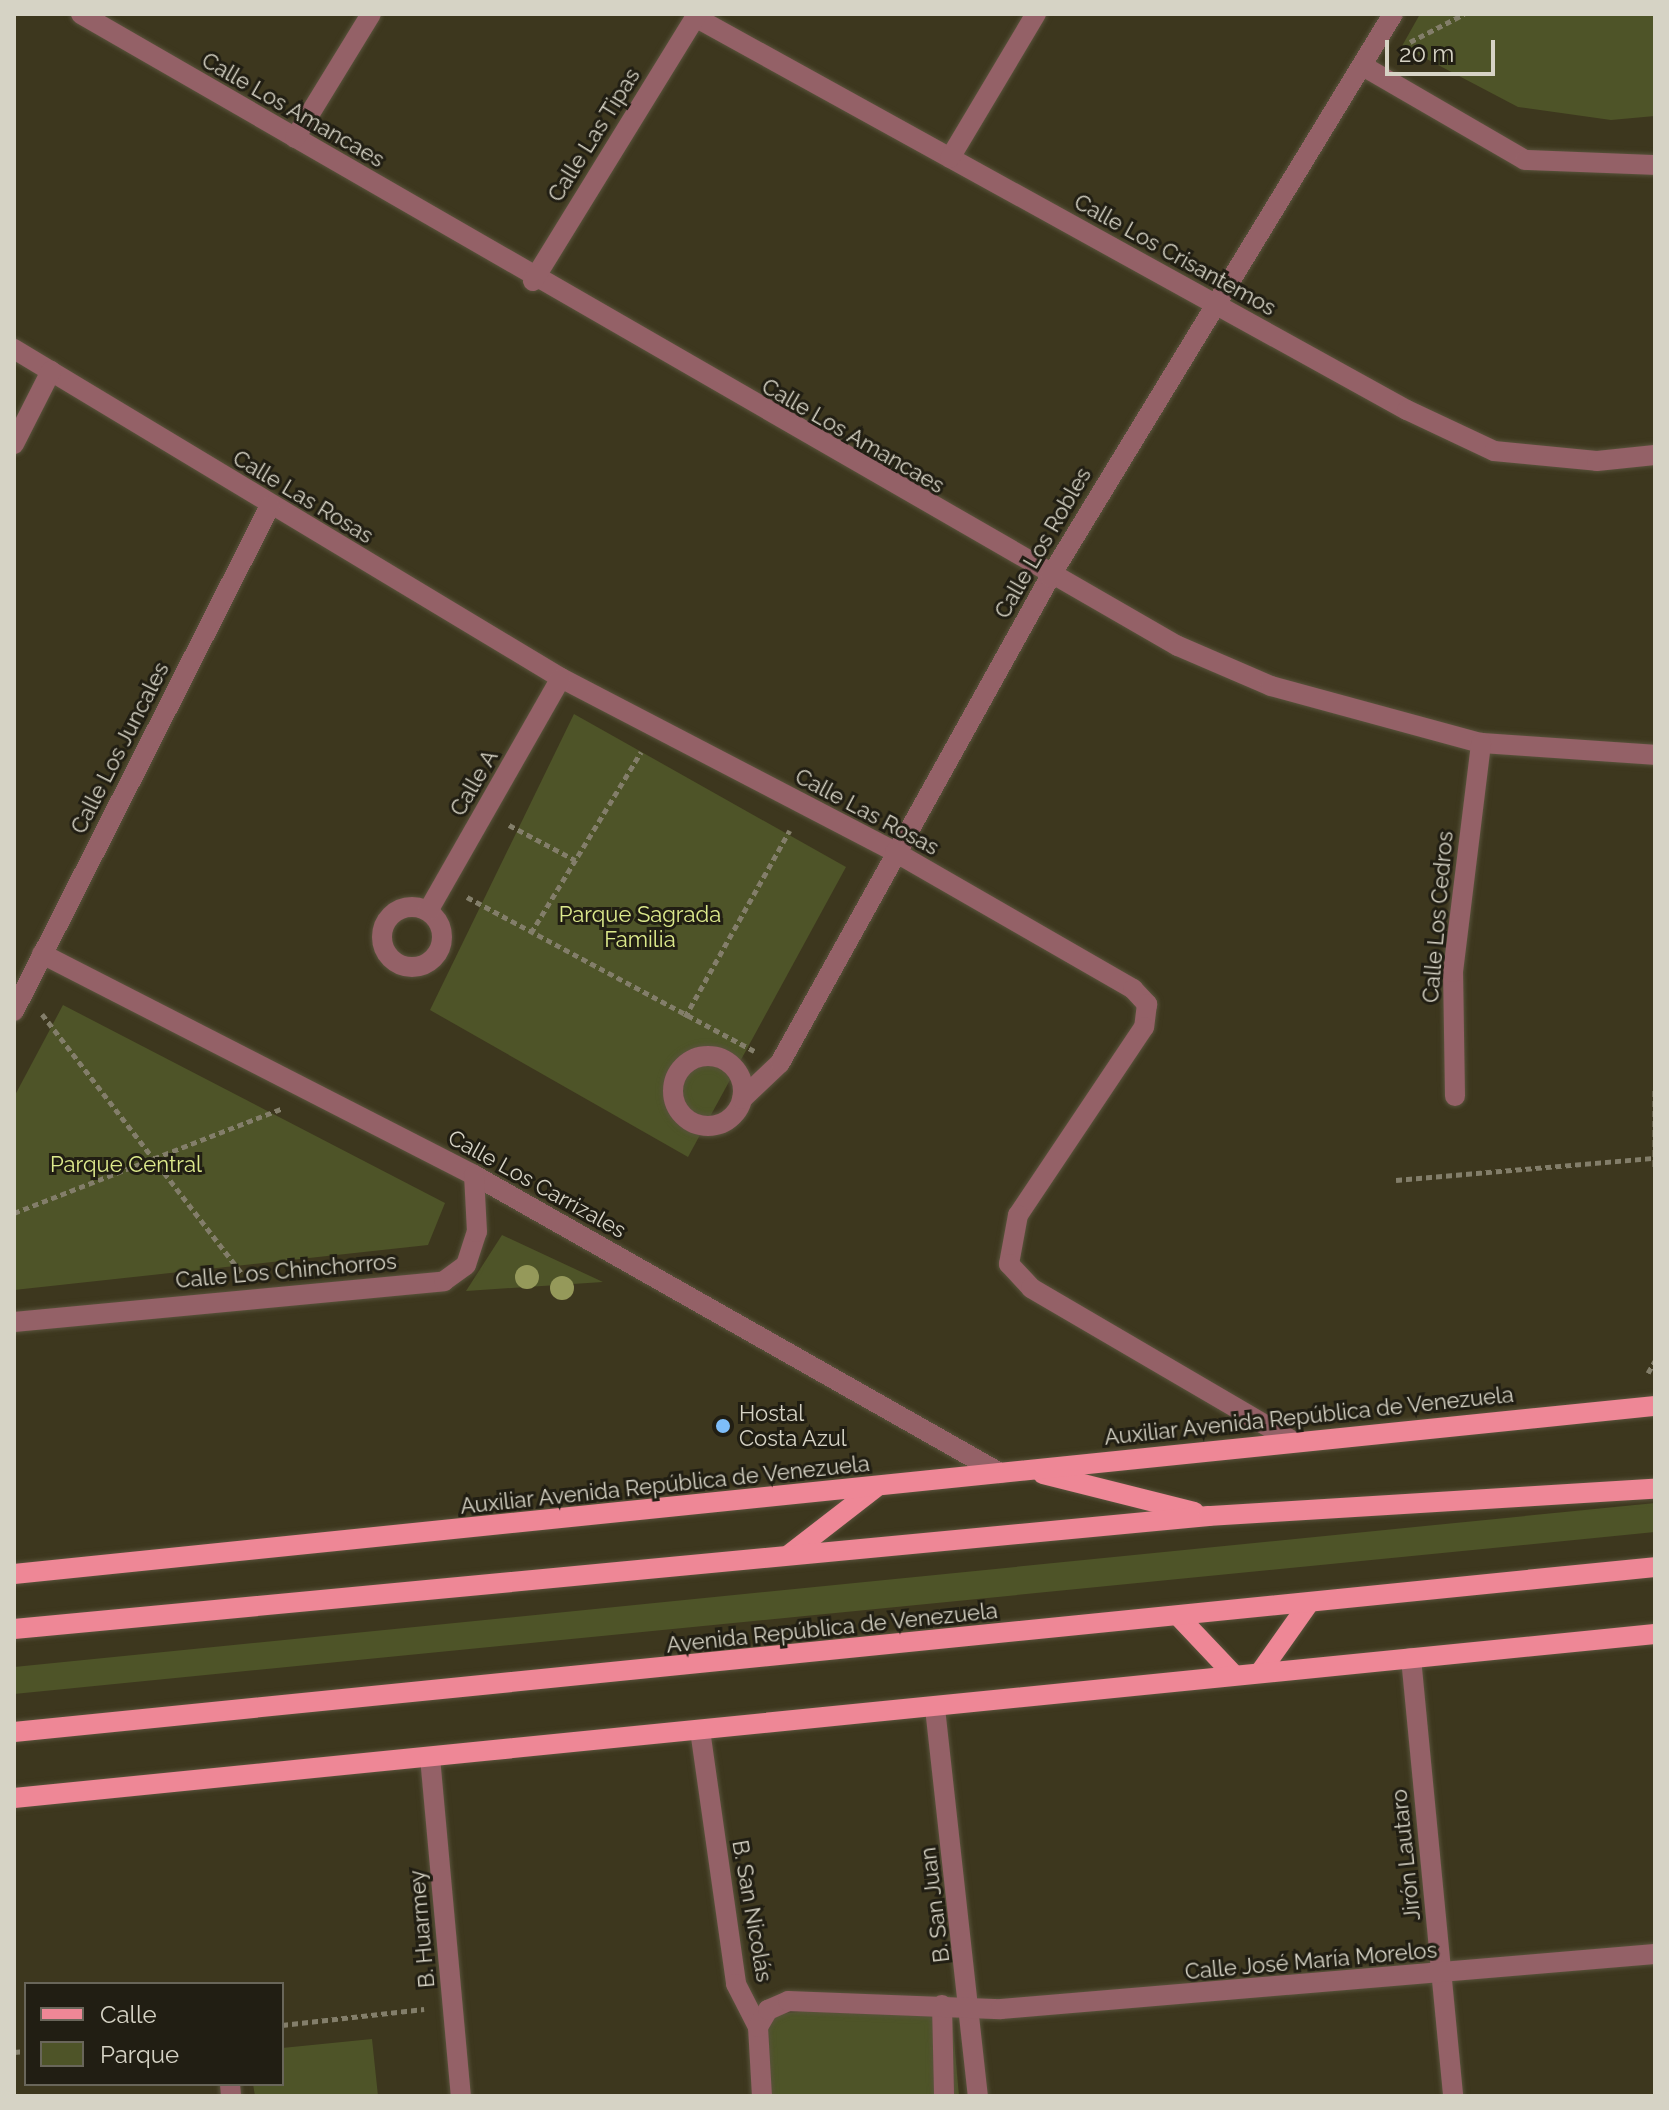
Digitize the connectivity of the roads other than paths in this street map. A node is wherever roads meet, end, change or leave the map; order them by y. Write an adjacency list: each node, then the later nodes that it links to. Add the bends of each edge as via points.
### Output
1 (81, 14): 7 (street, Calle Los Amancaes)
2 (371, 14): 7 (street)
3 (1036, 14): 8 (street)
4 (1393, 14): 6 (street, Calle Los Robles)
5 (696, 16): 8 (street, Calle Los Crisantemos); 10 (street, Calle Las Tipas)
6 (1363, 66): 9 (street, via 1525,160); 11 (street, Calle Los Robles)
7 (295, 138): 10 (street, Calle Los Amancaes)
8 (950, 158): 11 (street, Calle Los Crisantemos)
9 (1655, 165)
10 (533, 281): 17 (street, Calle Los Amancaes)
11 (1214, 303): 15 (street, Calle Los Crisantemos, via 1494,451 1597,461); 17 (street, Calle Los Robles)
12 (14, 349): 13 (street, Calle Las Rosas)
13 (51, 371): 14 (street); 16 (street, Calle Las Rosas)
14 (14, 444)
15 (1655, 455)
16 (270, 506): 18 (street, Calle Las Rosas); 23 (street, Calle Los Juncales)
17 (1050, 577): 19 (street, Calle Los Amancaes, via 1271,686); 21 (street, Calle Los Robles)
18 (561, 678): 21 (street, Calle Las Rosas); 22 (street, Calle A)
19 (1481, 743): 20 (street, Calle Los Amancaes); 25 (street, Calle Los Cedros, via 1453,972)
20 (1655, 755)
21 (895, 852): 26 (street, Calle Los Robles, via 780,1063); 30 (street, Calle Las Rosas, via 1133,989 1147,1004 1144,1027 1018,1215 1009,1264 1031,1288)
22 (428, 911)
23 (42, 954): 24 (street, Calle Los Juncales); 27 (street, Calle Los Carrizales)
24 (14, 1011)
25 (1455, 1096)
26 (742, 1099)
27 (474, 1175): 28 (street, Calle Los Chinchorros, via 477,1232 466,1265 444,1281); 32 (street, Calle Los Carrizales)
28 (14, 1322)
29 (1655, 1406): 30 (main road, Auxiliar Avenida República de Venezuela)
30 (1291, 1440): 31 (main road, Auxiliar Avenida República de Venezuela)
31 (1029, 1470): 32 (main road, Auxiliar Avenida República de Venezuela); 35 (main road)
32 (1000, 1473): 33 (main road, Auxiliar Avenida República de Venezuela)
33 (875, 1488): 36 (main road); 38 (main road, Auxiliar Avenida República de Venezuela)
34 (1655, 1489): 35 (main road)
35 (1209, 1516): 36 (main road)
36 (788, 1555): 41 (main road)
37 (1655, 1567): 39 (main road, Avenida República de Venezuela)
38 (14, 1574)
39 (1309, 1603): 40 (main road, Avenida República de Venezuela); 44 (main road)
40 (1181, 1619): 45 (main road); 48 (main road, Avenida República de Venezuela)
41 (14, 1629)
42 (1655, 1634): 43 (main road)
43 (1411, 1658): 44 (main road); 52 (street, Jirón Lautaro)
44 (1261, 1671): 45 (main road)
45 (1233, 1674): 46 (main road)
46 (935, 1708): 47 (main road); 54 (street, B. San Juan)
47 (700, 1730): 49 (main road); 55 (street, B. San Nicolás, via 736,1984)
48 (14, 1732)
49 (430, 1757): 50 (main road); 56 (street, B. Huarmey)
50 (14, 1798)
51 (1655, 1954): 52 (street, Calle José María Morelos)
52 (1442, 1974): 54 (street, Calle José María Morelos); 60 (street, Jirón Lautaro)
53 (942, 2005): 54 (street, Calle José María Morelos); 55 (street, Calle José María Morelos, via 788,2001 768,2010); 58 (street)
54 (971, 2007): 59 (street, B. San Juan)
55 (758, 2027): 57 (street, B. San Nicolás)
56 (461, 2096)
57 (762, 2096)
58 (944, 2096)
59 (978, 2096)
60 (1453, 2096)

